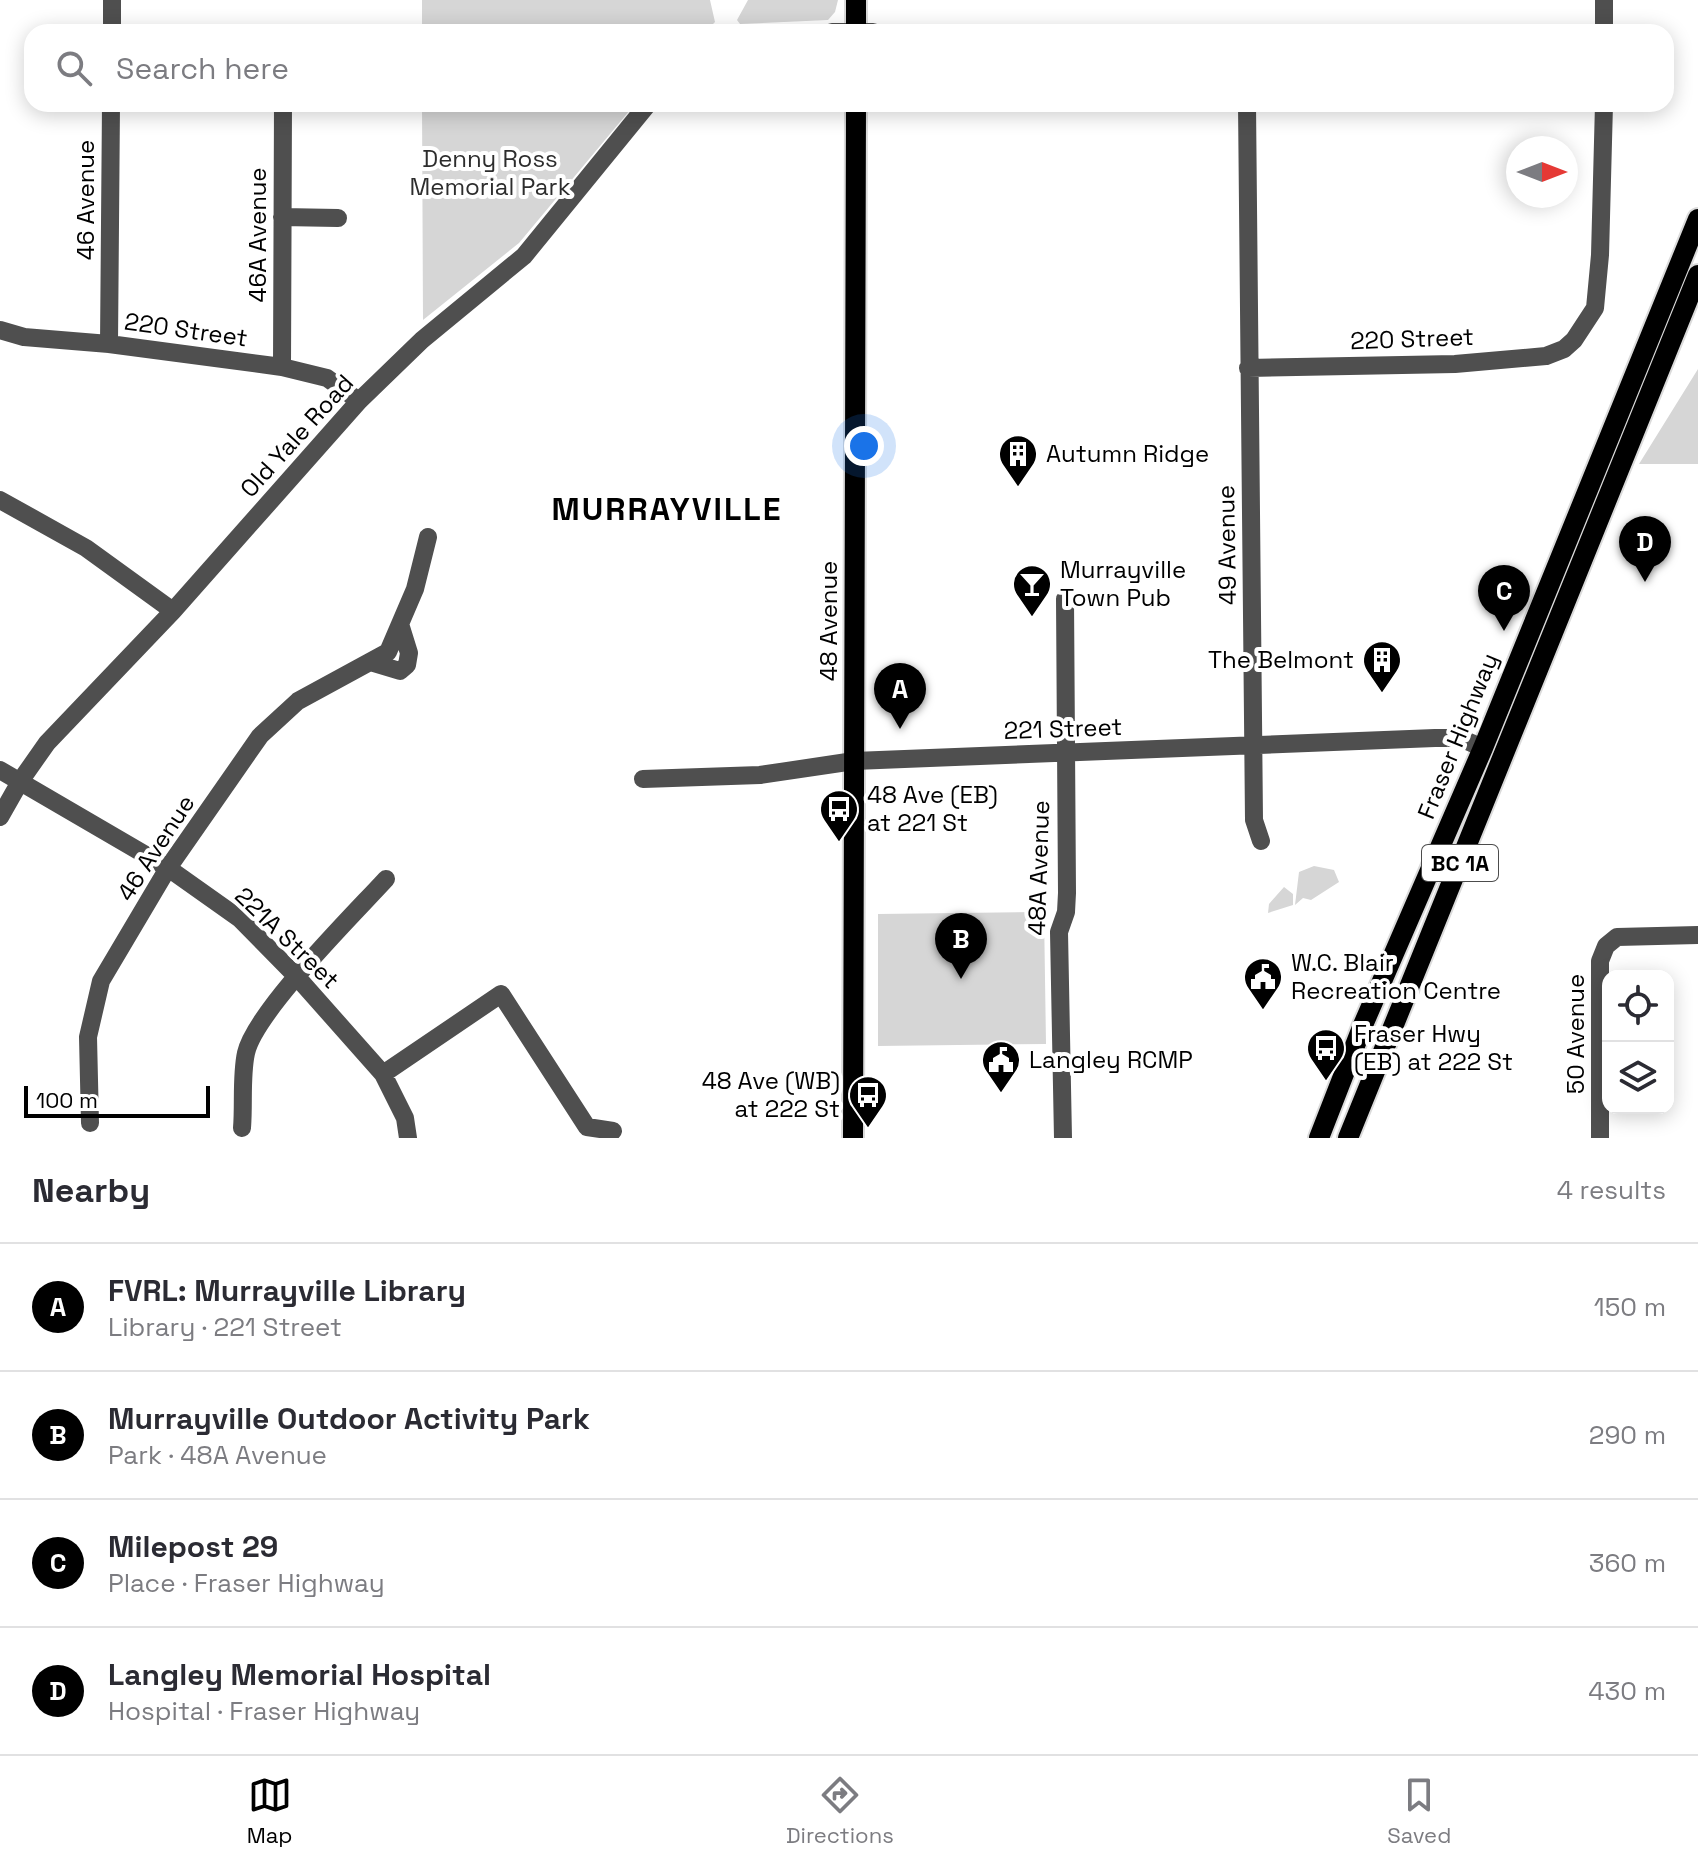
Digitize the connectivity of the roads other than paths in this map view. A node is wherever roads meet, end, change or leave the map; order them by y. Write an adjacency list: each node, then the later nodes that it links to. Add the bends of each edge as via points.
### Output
1 (112, 0): 4 (street)
2 (856, 0): 5 (main road)
3 (1604, 0): 6 (street)
4 (112, 24)
5 (856, 24)
6 (1604, 24)
7 (111, 112): 18 (street, 46 Avenue)
8 (283, 112): 13 (street, 46A Avenue)
9 (641, 112): 21 (street, Old Yale Road, via 524,256 422,340)
10 (856, 112): 29 (main road, 48 Avenue)
11 (1247, 112): 20 (street, 49 Avenue)
12 (1604, 112): 20 (street, 220 Street, via 1595,308 1564,349 1546,356 1455,364)
13 (282, 217): 14 (street); 19 (street, 46A Avenue)
14 (338, 218)
15 (1698, 219): 27 (main road, Fraser Highway / BC 1A)
16 (1698, 275): 47 (main road, Fraser Highway / BC 1A)
17 (0, 330): 18 (street, 220 Street)
18 (109, 344): 19 (street, 220 Street)
19 (282, 367): 21 (street, 220 Street, via 327,378)
20 (1248, 368): 26 (street, 49 Avenue)
21 (359, 401): 25 (street, Old Yale Road)
22 (0, 500): 25 (street, via 86,548)
23 (428, 537): 35 (street, 46 Avenue, via 415,589 388,652 298,701 260,736)
24 (1065, 599): 28 (street, 48A Avenue)
25 (173, 611): 32 (street, Old Yale Road, via 47,743)
26 (1253, 745): 27 (street, 221 Street, via 1455,737); 28 (street, 221 Street); 34 (street, 49 Avenue, via 1254,820)
27 (1483, 748): 46 (main road, Fraser Highway / BC 1A)
28 (1066, 752): 29 (street, 221 Street); 45 (street, 48A Avenue, via 1067,893 1059,932)
29 (854, 761): 31 (street, 221 Street, via 760,775); 44 (main road, 48 Avenue)
30 (0, 770): 32 (street, 221A Street)
31 (643, 779)
32 (21, 780): 33 (street, Old Yale Road); 35 (street, 221A Street)
33 (0, 817)
34 (1261, 841)
35 (168, 868): 38 (street, 221A Street, via 240,919); 40 (street, 46 Avenue, via 101,981 88,1037)
36 (386, 879): 38 (street)
37 (1698, 935): 48 (street, 50 Avenue, via 1617,937 1606,946 1600,961)
38 (297, 977): 39 (street, 221A Street); 41 (street, via 254,1032 246,1054)
39 (383, 1074): 42 (street, via 501,994 587,1127); 43 (street, 221A Street, via 405,1118)
40 (90, 1123)
41 (242, 1128)
42 (613, 1131)
43 (408, 1138)
44 (853, 1138)
45 (1063, 1138)
46 (1319, 1138)
47 (1348, 1138)
48 (1600, 1138)

